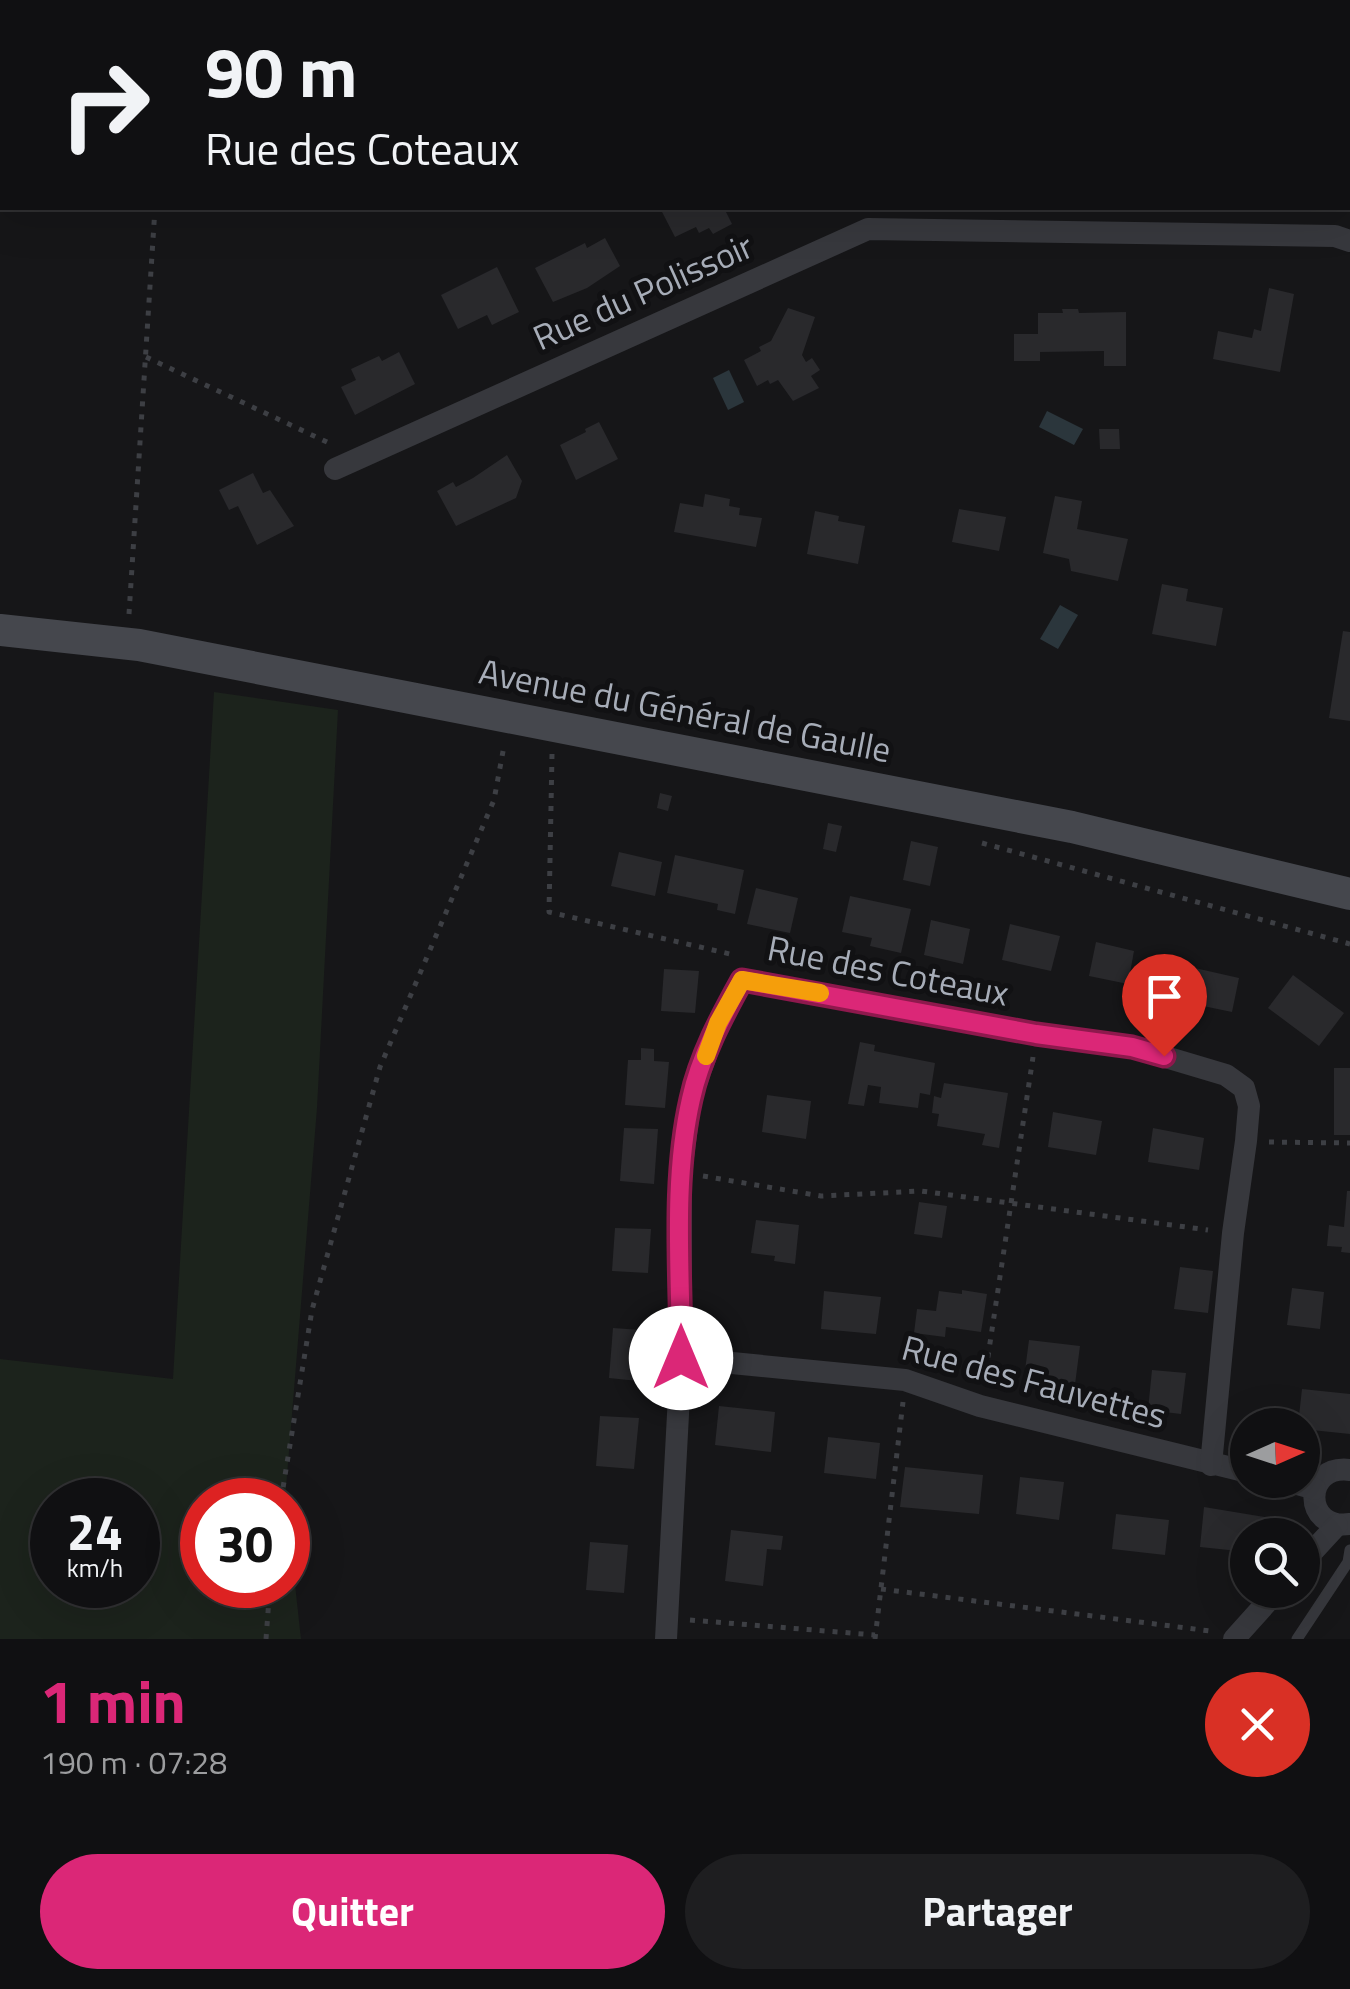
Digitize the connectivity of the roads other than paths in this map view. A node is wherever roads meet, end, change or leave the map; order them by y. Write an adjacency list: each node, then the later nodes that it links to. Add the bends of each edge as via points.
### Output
1 (1350, 240): 2 (street, Rue du Polissoir, via 868,229)
2 (335, 469)
3 (0, 630): 4 (main road, Avenue du Général de Gaulle, via 128,644 1072,826)
4 (1350, 894)
5 (681, 1358): 6 (street, Rue des Fauvettes, via 905,1380); 6 (street, Rue des Coteaux, via 681,1172 691,1097 742,980 1132,1047 1226,1075 1244,1088 1248,1106); 15 (street, Rue des Coteaux)
6 (1211, 1465): 7 (street, Rue des Fauvettes)
7 (1230, 1469)
8 (1350, 1470): 9 (street, via 1333,1470)
9 (1320, 1482)
10 (1315, 1498): 11 (street, via 1321,1516)
11 (1344, 1525): 12 (street)
12 (1320, 1547)
13 (1350, 1550): 17 (lane)
14 (1262, 1608): 16 (street)
15 (666, 1629)
16 (1236, 1637)
17 (1297, 1639)

